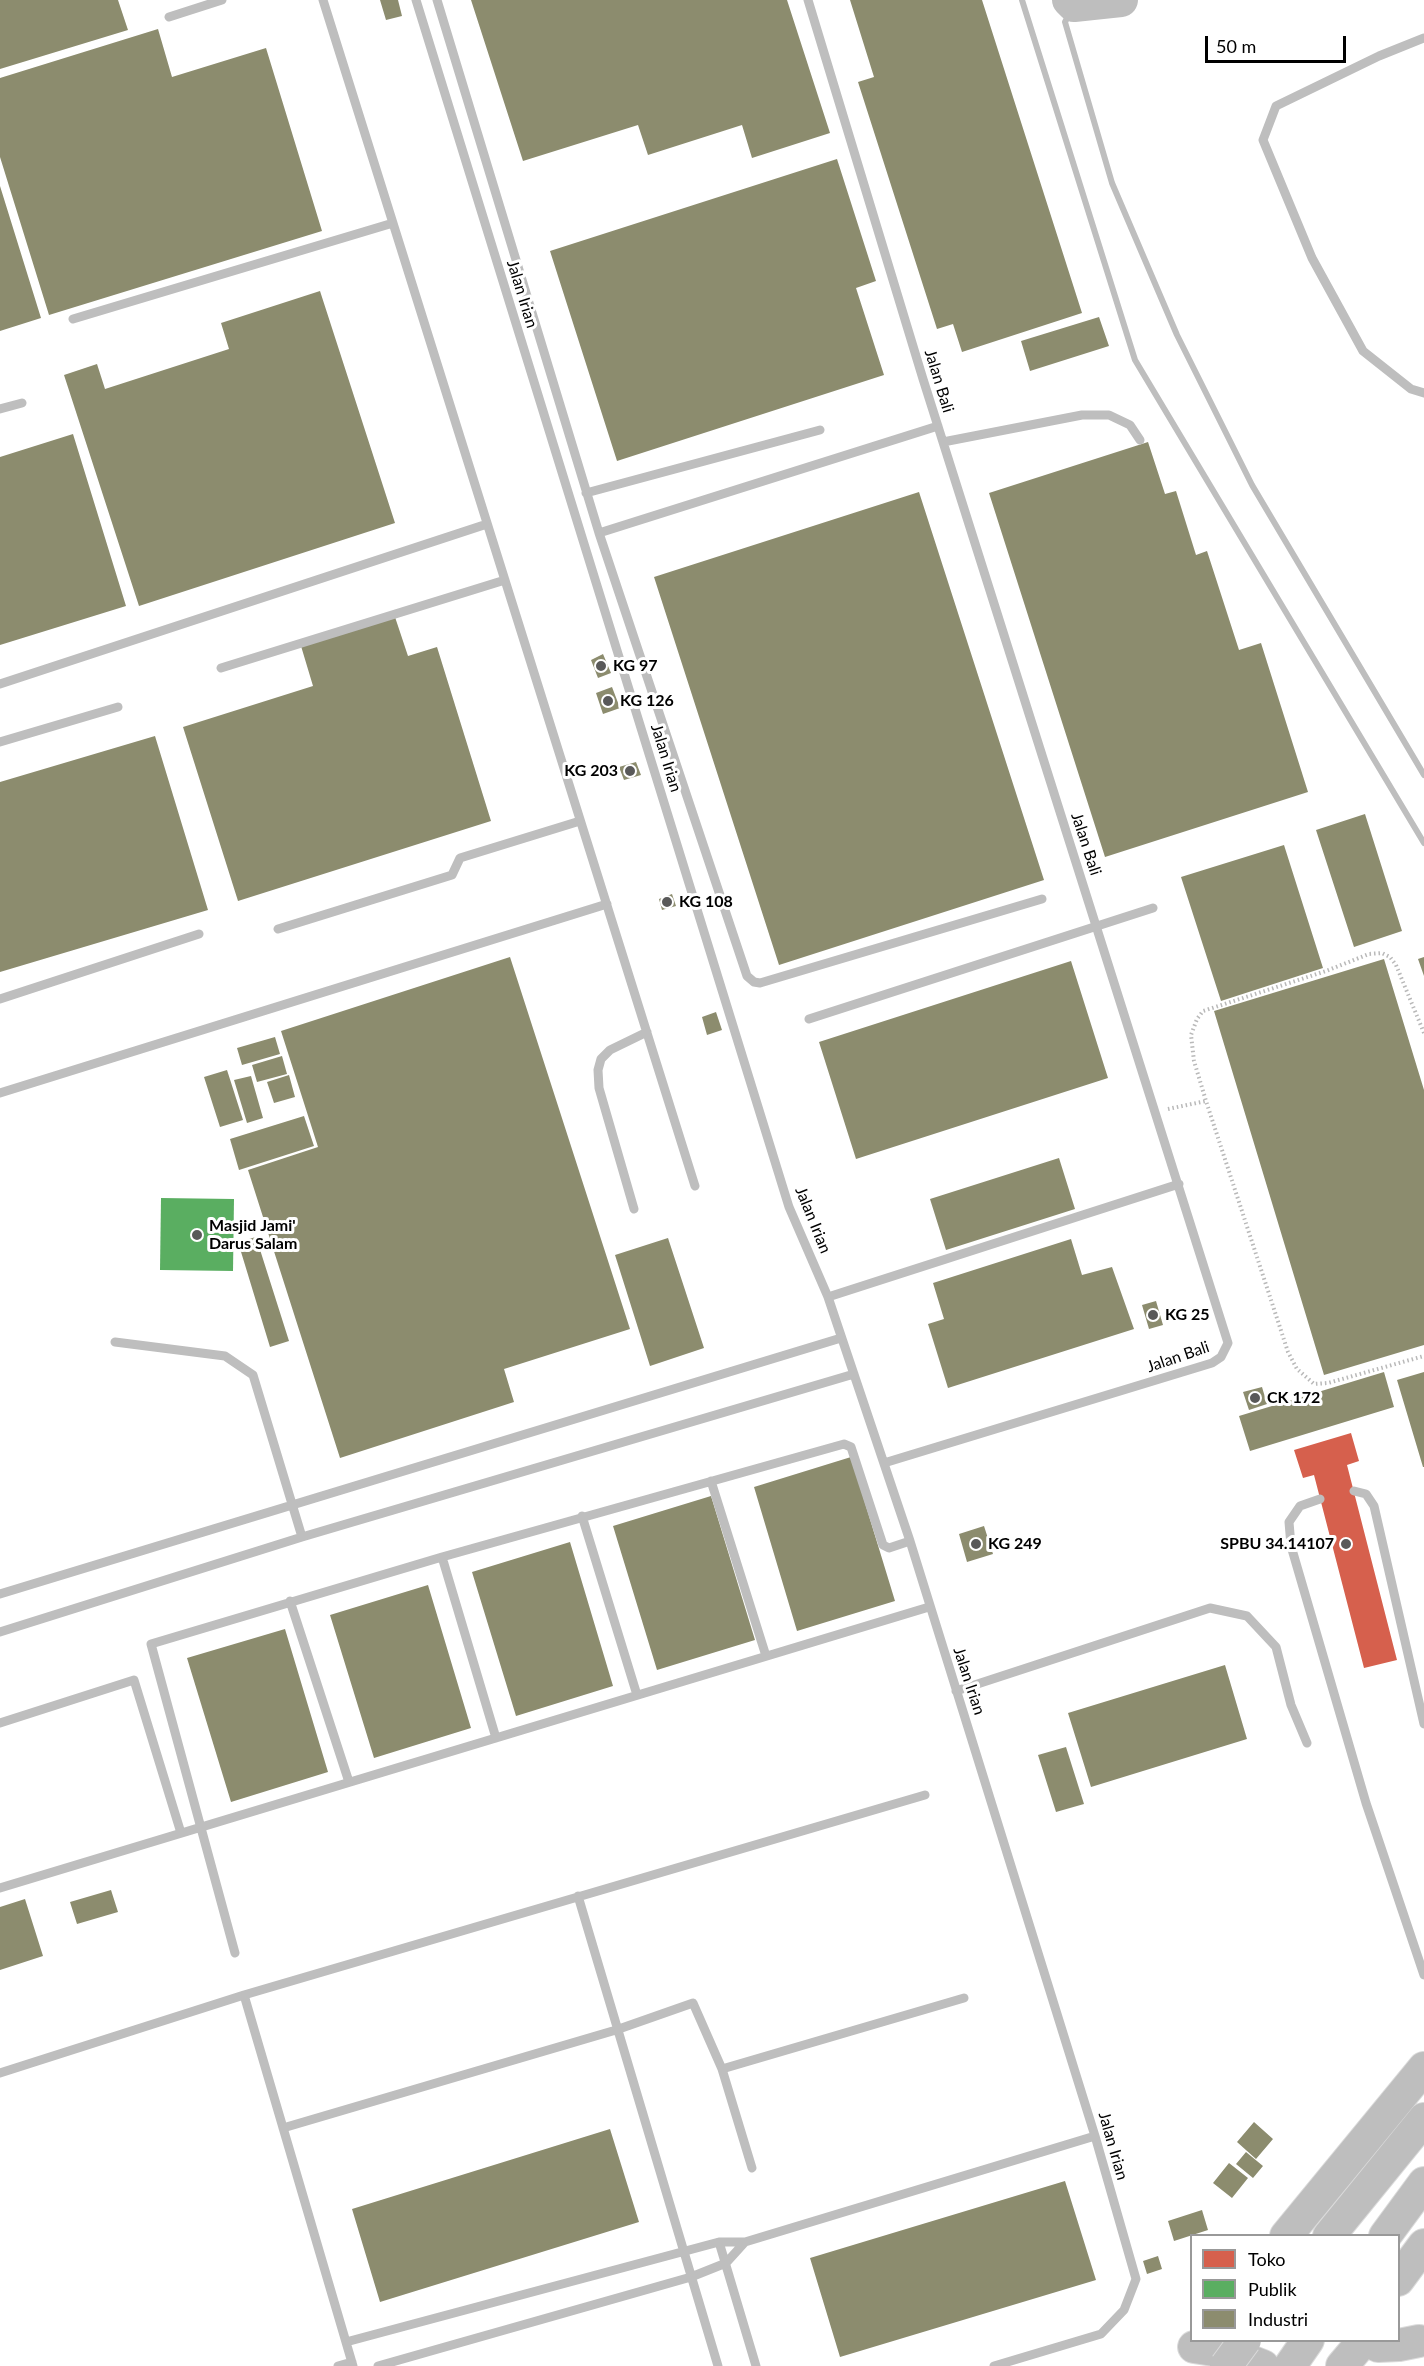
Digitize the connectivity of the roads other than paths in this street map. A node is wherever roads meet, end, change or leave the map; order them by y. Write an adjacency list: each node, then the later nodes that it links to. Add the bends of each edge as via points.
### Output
1 (222, 0): 6 (lane)
2 (323, 0): 8 (lane)
3 (416, 0): 39 (lane, Jalan Irian, via 789,1207)
4 (437, 0): 17 (lane)
5 (808, 0): 13 (lane, Jalan Bali)
6 (169, 17)
7 (1424, 38): 10 (lane, via 1276,106 1263,140 1312,258 1363,351 1411,389)
8 (393, 223): 9 (lane); 18 (lane)
9 (73, 319)
10 (1424, 393)
11 (22, 403): 12 (lane)
12 (0, 409)
13 (938, 426): 16 (lane, Jalan Bali); 19 (lane)
14 (820, 430): 17 (lane)
15 (1140, 440): 16 (lane, via 1130,425 1109,415 1083,416)
16 (943, 442): 29 (lane, Jalan Bali)
17 (586, 493): 19 (lane)
18 (488, 524): 20 (lane); 22 (lane)
19 (599, 533): 26 (lane, via 747,976 754,982)
20 (505, 580): 21 (lane); 25 (lane)
21 (221, 668)
22 (0, 684)
23 (118, 707): 24 (lane)
24 (0, 741)
25 (580, 821): 27 (lane); 30 (lane, via 460,858 452,875)
26 (1042, 899)
27 (607, 904): 34 (lane); 35 (lane)
28 (1153, 908): 29 (lane)
29 (1097, 926): 33 (lane); 36 (lane, Jalan Bali)
30 (278, 929)
31 (199, 934): 32 (lane)
32 (0, 999)
33 (809, 1019)
34 (647, 1032): 37 (lane); 38 (lane, via 610,1050 601,1059 598,1070 599,1088)
35 (0, 1093)
36 (1179, 1184): 39 (lane); 43 (lane, Jalan Bali, via 1228,1343 1221,1358 1212,1364)
37 (695, 1186)
38 (634, 1209)
39 (828, 1297): 40 (lane, Jalan Irian)
40 (841, 1338): 42 (lane, Jalan Irian); 47 (lane)
41 (115, 1342): 47 (lane, via 225,1356 253,1376)
42 (854, 1374): 43 (lane, Jalan Irian); 49 (lane)
43 (884, 1463): 50 (lane, Jalan Irian)
44 (711, 1481): 48 (lane); 50 (lane, via 844,1444 851,1447 883,1545 889,1548); 56 (lane)
45 (1354, 1491): 60 (lane, via 1366,1494 1374,1506)
46 (1320, 1499): 70 (lane, via 1300,1506 1289,1522 1291,1546 1366,1803)
47 (292, 1504): 49 (lane); 52 (lane)
48 (582, 1516): 51 (lane); 58 (lane)
49 (302, 1537): 55 (lane)
50 (910, 1541): 54 (lane, Jalan Irian)
51 (442, 1557): 53 (lane); 61 (lane)
52 (0, 1594)
53 (290, 1601): 63 (lane); 65 (lane, via 151,1644)
54 (929, 1607): 56 (lane); 57 (lane, Jalan Irian)
55 (0, 1632)
56 (766, 1656): 58 (lane)
57 (956, 1691): 62 (lane, via 1210,1608 1247,1616 1276,1647 1291,1705); 79 (lane, Jalan Irian)
58 (637, 1695): 61 (lane)
59 (0, 1723): 66 (lane, via 134,1680)
60 (1424, 1724)
61 (496, 1738): 63 (lane)
62 (1307, 1743)
63 (349, 1782): 65 (lane)
64 (925, 1796): 68 (lane)
65 (202, 1827): 66 (lane); 69 (lane)
66 (181, 1833): 67 (lane)
67 (0, 1888)
68 (578, 1896): 71 (lane); 73 (lane)
69 (235, 1953)
70 (1424, 1975)
71 (244, 1995): 76 (lane); 78 (lane)
72 (964, 1998): 75 (lane)
73 (616, 2030): 75 (lane, via 693,2003); 78 (lane); 88 (lane)
74 (1424, 2068): 82 (highway)
75 (722, 2069): 80 (lane)
76 (0, 2073)
77 (1424, 2119): 83 (highway)
78 (283, 2128): 95 (lane)
79 (1095, 2136): 86 (lane); 107 (lane, Jalan Irian, via 1136,2279 1124,2310 1101,2334)
80 (752, 2168)
81 (1424, 2183): 84 (highway)
82 (1289, 2234)
83 (1330, 2234)
84 (1386, 2234)
85 (718, 2242): 86 (lane); 88 (lane); 89 (lane)
86 (745, 2242): 89 (lane)
87 (1424, 2245): 92 (highway)
88 (683, 2251): 91 (lane); 95 (lane)
89 (726, 2263): 91 (lane); 106 (lane)
90 (1424, 2273): 93 (highway)
91 (691, 2277): 104 (lane); 105 (lane)
92 (1400, 2277)
93 (1400, 2300)
94 (1422, 2338): 100 (highway, via 1399,2345 1378,2346); 113 (highway)
95 (346, 2342): 102 (lane)
96 (1244, 2342): 108 (highway, bridge)
97 (1307, 2342): 110 (highway)
98 (1353, 2342): 111 (highway)
99 (1364, 2342): 112 (highway)
100 (1370, 2342)
101 (1191, 2351): 109 (highway, via 1227,2352)
102 (353, 2364): 103 (lane)
103 (338, 2366)
104 (378, 2366)
105 (718, 2366)
106 (756, 2366)
107 (994, 2366)
108 (1226, 2366)
109 (1263, 2366)
110 (1290, 2366)
111 (1336, 2366)
112 (1342, 2366)
113 (1398, 2366)

